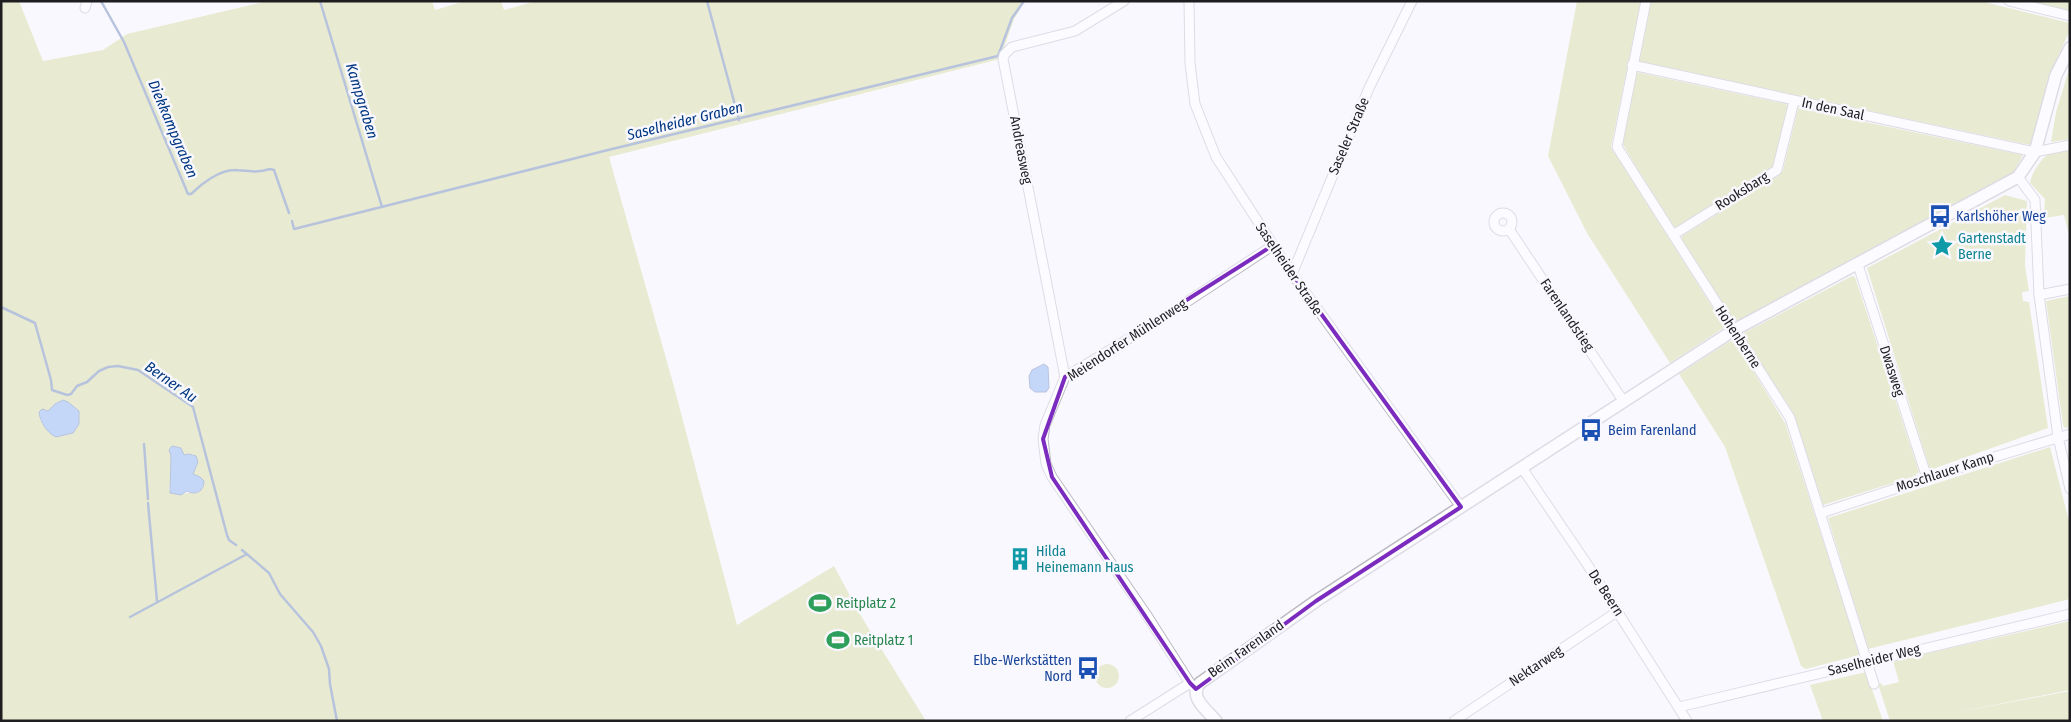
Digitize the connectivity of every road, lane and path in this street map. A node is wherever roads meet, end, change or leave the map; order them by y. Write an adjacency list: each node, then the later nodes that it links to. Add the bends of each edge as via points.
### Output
1 (1124, 1): 21 (street, Andreasweg, via 1076,31 1012,47 1003,59)
2 (1189, 1): 15 (street, Saselheider Straße, via 1190,63 1195,104 1216,157)
3 (1412, 1): 17 (street, Saseler Straße, via 1369,88)
4 (1646, 1): 8 (street, Hohenberne)
5 (2009, 1): 6 (street)
6 (2070, 16)
7 (2070, 48): 11 (street, via 2056,75)
8 (1632, 65): 9 (street, In den Saal); 14 (street, Hohenberne, via 1617,147)
9 (1794, 101): 11 (street, In den Saal); 14 (street, Rooksbarg, via 1777,170)
10 (2070, 145): 11 (street)
11 (2035, 152): 12 (street)
12 (2018, 177): 16 (street, Beim Farenland); 19 (street, via 2035,200)
13 (1509, 229): 22 (street, Farenlandstieg)
14 (1673, 235): 20 (street, Hohenberne)
15 (1272, 246): 17 (street, Saselheider Straße); 21 (street, Meiendorfer Mühlenweg)
16 (1858, 265): 20 (street, Beim Farenland); 26 (street, Dwasweg)
17 (1292, 274): 28 (street, Saselheider Straße)
18 (2070, 289): 19 (street)
19 (2039, 295): 24 (street)
20 (1734, 330): 22 (street, Beim Farenland); 29 (street, Hohenberne, via 1790,418)
21 (1065, 377): 34 (street, Meiendorfer Mühlenweg, via 1045,425 1042,439 1046,464)
22 (1624, 402): 25 (street, Beim Farenland)
23 (2070, 434): 24 (street, Moschlauer Kamp)
24 (2058, 437): 26 (street, Moschlauer Kamp); 27 (street)
25 (1522, 468): 28 (street, Beim Farenland); 30 (street, De Beern)
26 (1926, 478): 29 (street, Moschlauer Kamp)
27 (2070, 490)
28 (1461, 507): 34 (street, Beim Farenland, via 1308,606)
29 (1821, 513): 32 (street, Hohenberne)
30 (1618, 611): 35 (street, De Beern); 38 (street, Nektarweg)
31 (2070, 614): 32 (street, Saselheider Weg)
32 (1868, 661): 33 (street, Hohenberne); 35 (street, Saselheider Weg)
33 (1874, 684)
34 (1193, 686): 36 (street); 37 (street, Meiendorfer Mühlenweg, via 1198,700)
35 (1679, 708): 39 (street, De Beern)
36 (1130, 721)
37 (1216, 721)
38 (1454, 721)
39 (1687, 721)

